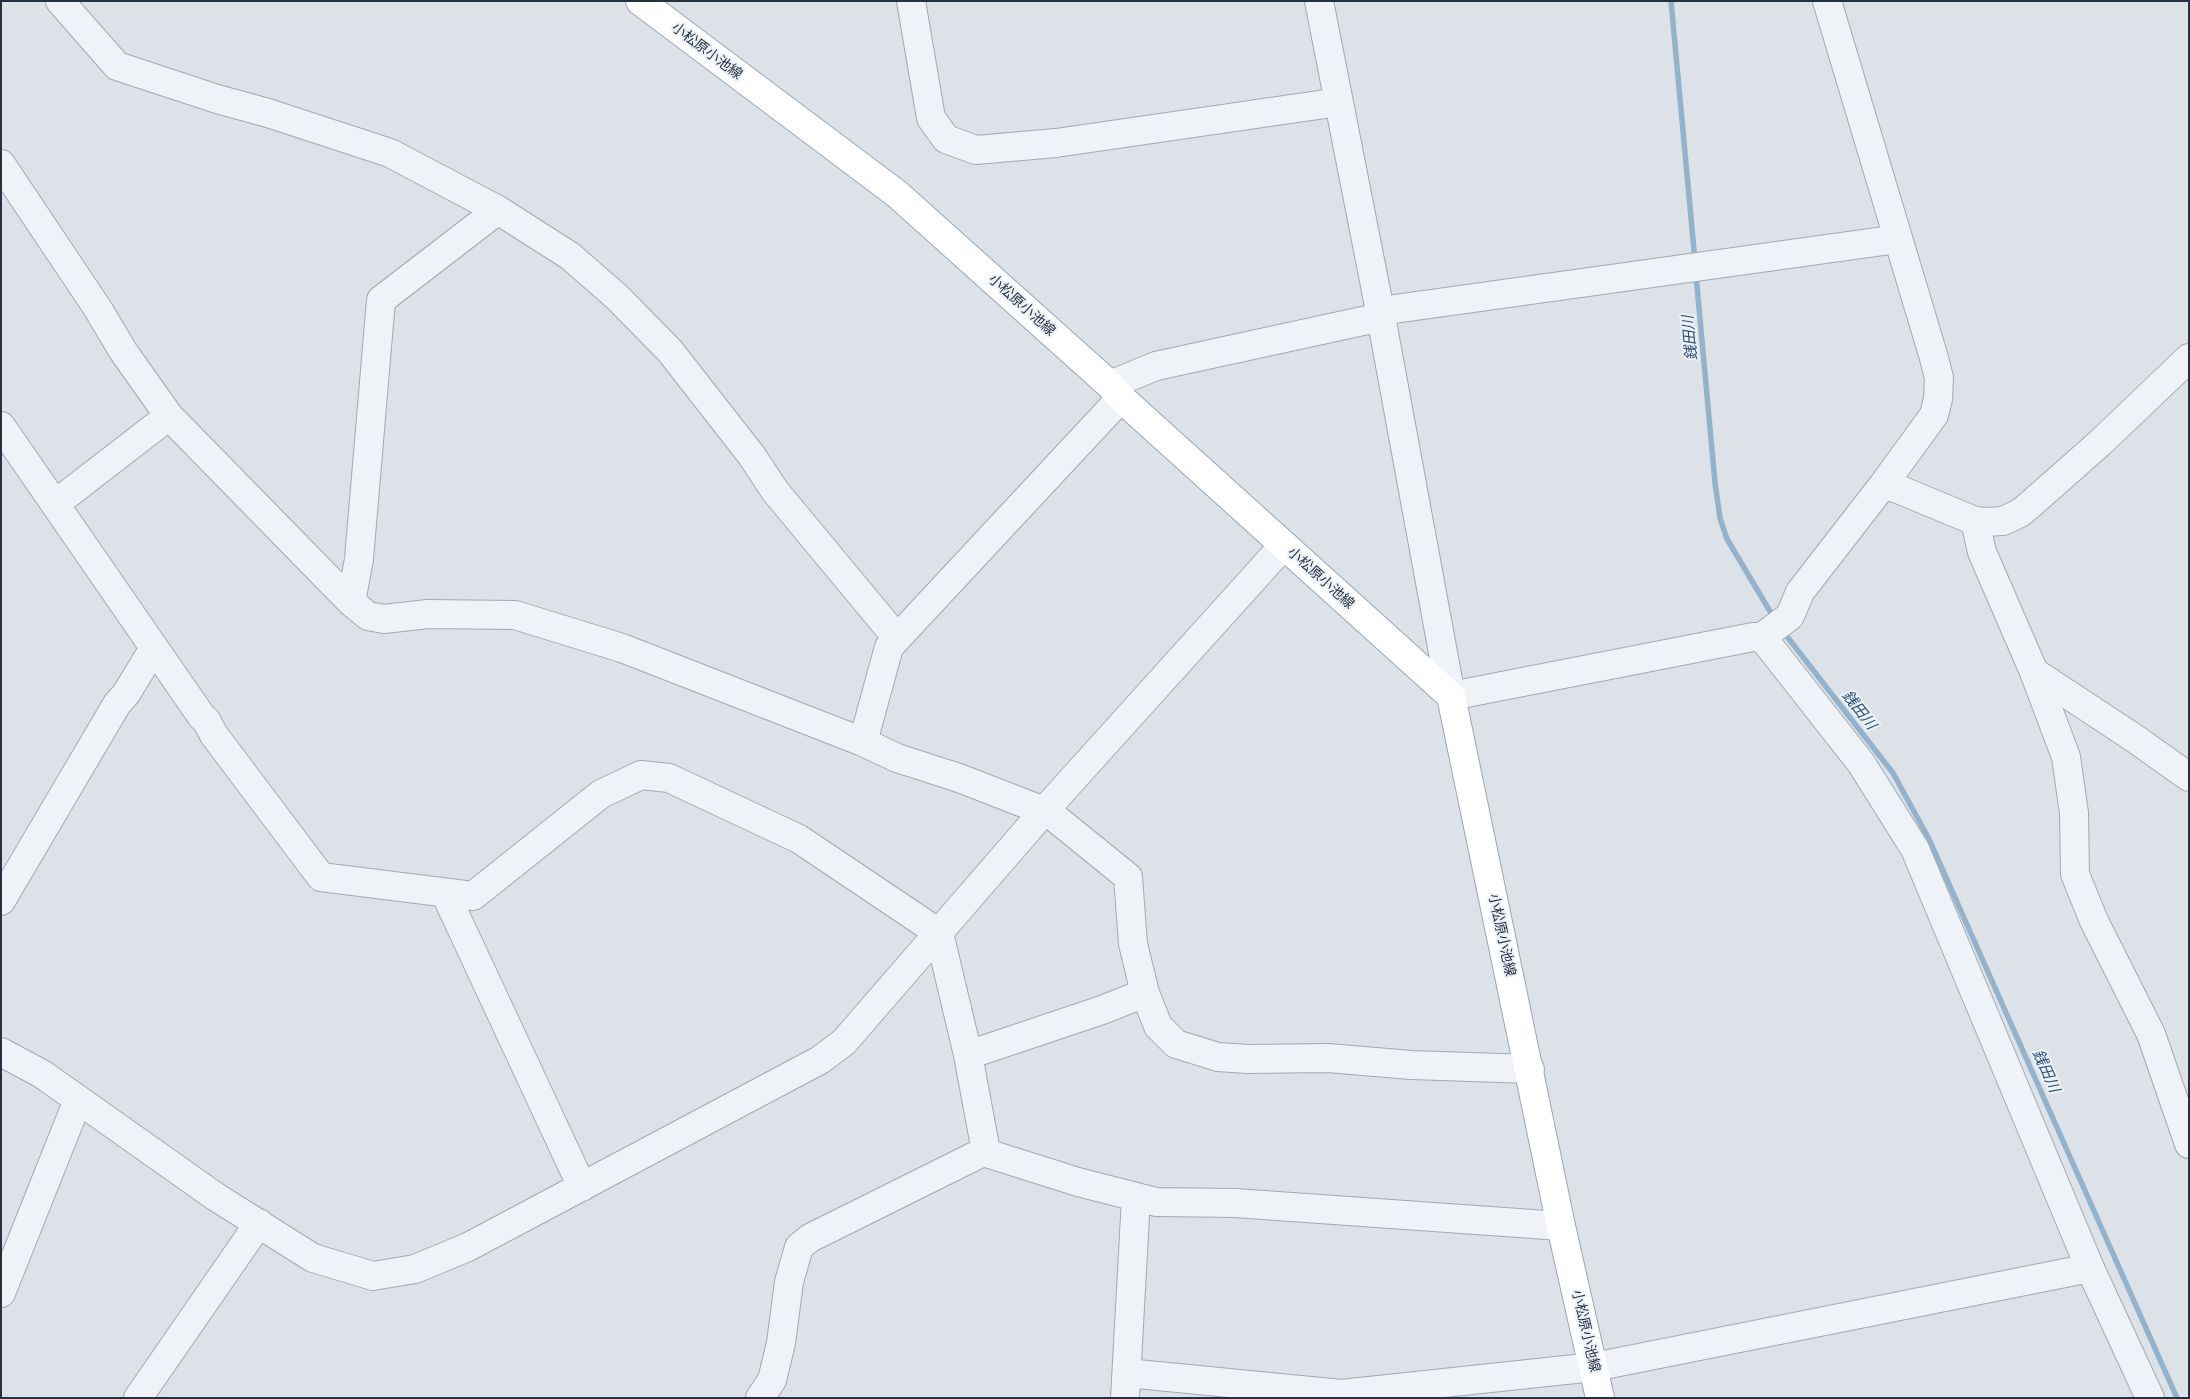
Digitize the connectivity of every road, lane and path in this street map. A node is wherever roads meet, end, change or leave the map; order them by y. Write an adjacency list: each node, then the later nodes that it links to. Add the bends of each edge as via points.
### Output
1 (60, 1): 8 (street, via 117,66 390,153)
2 (640, 1): 12 (main road, 小松原小池線, via 897,194)
3 (911, 1): 6 (street, via 931,118 946,139 976,150 1056,143)
4 (1319, 1): 6 (street)
5 (1827, 1): 9 (street)
6 (1339, 102): 10 (street)
7 (1, 164): 13 (street)
8 (498, 210): 19 (street, via 382,300 358,559); 21 (street, via 585,267 670,351 775,491)
9 (1898, 239): 10 (street); 15 (street, via 1937,372 1938,399 1934,414)
10 (1380, 314): 12 (street, via 1156,366); 24 (street)
11 (2189, 358): 17 (street, via 2020,513 2003,521)
12 (1116, 391): 18 (main road, 小松原小池線); 21 (street)
13 (169, 416): 16 (street); 19 (street)
14 (1, 426): 16 (street)
15 (1883, 486): 17 (street, via 1898,489); 20 (street, via 1800,592 1790,616)
16 (55, 504): 22 (street)
17 (1975, 521): 23 (street, via 1982,552)
18 (1284, 545): 24 (main road, 小松原小池線); 27 (street)
19 (351, 602): 25 (street, via 368,616 384,619 428,614 515,616 622,648)
20 (1762, 637): 24 (street); 42 (street, via 1861,763 1915,849)
21 (897, 638): 25 (street, via 889,647)
22 (154, 648): 28 (street, via 214,735 321,877); 29 (street, via 117,704)
23 (2034, 672): 26 (street); 36 (street, via 2066,757 2074,814 2075,874 2094,921 2151,1034)
24 (1451, 696): 34 (main road, 小松原小池線)
25 (863, 742): 27 (street, via 897,758)
26 (2189, 777)
27 (1044, 811): 30 (street); 31 (street, via 1128,877 1133,944)
28 (445, 893): 30 (street, via 473,896 601,794 641,775 669,778 800,839); 38 (street)
29 (1, 901)
30 (939, 933): 33 (street); 38 (street, via 844,1042 820,1060)
31 (1145, 993): 33 (street); 34 (street, via 1158,1026 1176,1044 1218,1057 1328,1058 1411,1065)
32 (1, 1052): 35 (street, via 42,1074)
33 (968, 1055): 37 (street, via 985,1146)
34 (1530, 1068): 41 (main road, 小松原小池線)
35 (78, 1100): 40 (street, via 216,1197); 43 (street)
36 (2189, 1144)
37 (983, 1152): 39 (street); 48 (street, via 810,1238 800,1247 789,1282 781,1343 772,1380)
38 (582, 1187): 40 (street, via 468,1247 415,1269 373,1276 313,1258)
39 (1136, 1198): 41 (street, via 1156,1202 1235,1203); 45 (street)
40 (259, 1223): 47 (street)
41 (1561, 1226): 44 (main road, 小松原小池線)
42 (2090, 1268): 44 (street); 50 (street)
43 (1, 1293)
44 (1594, 1367): 46 (street); 49 (main road, 小松原小池線)
45 (1126, 1385): 46 (street)
46 (1342, 1396)
47 (138, 1398)
48 (760, 1398)
49 (1600, 1398)
50 (2150, 1398)

